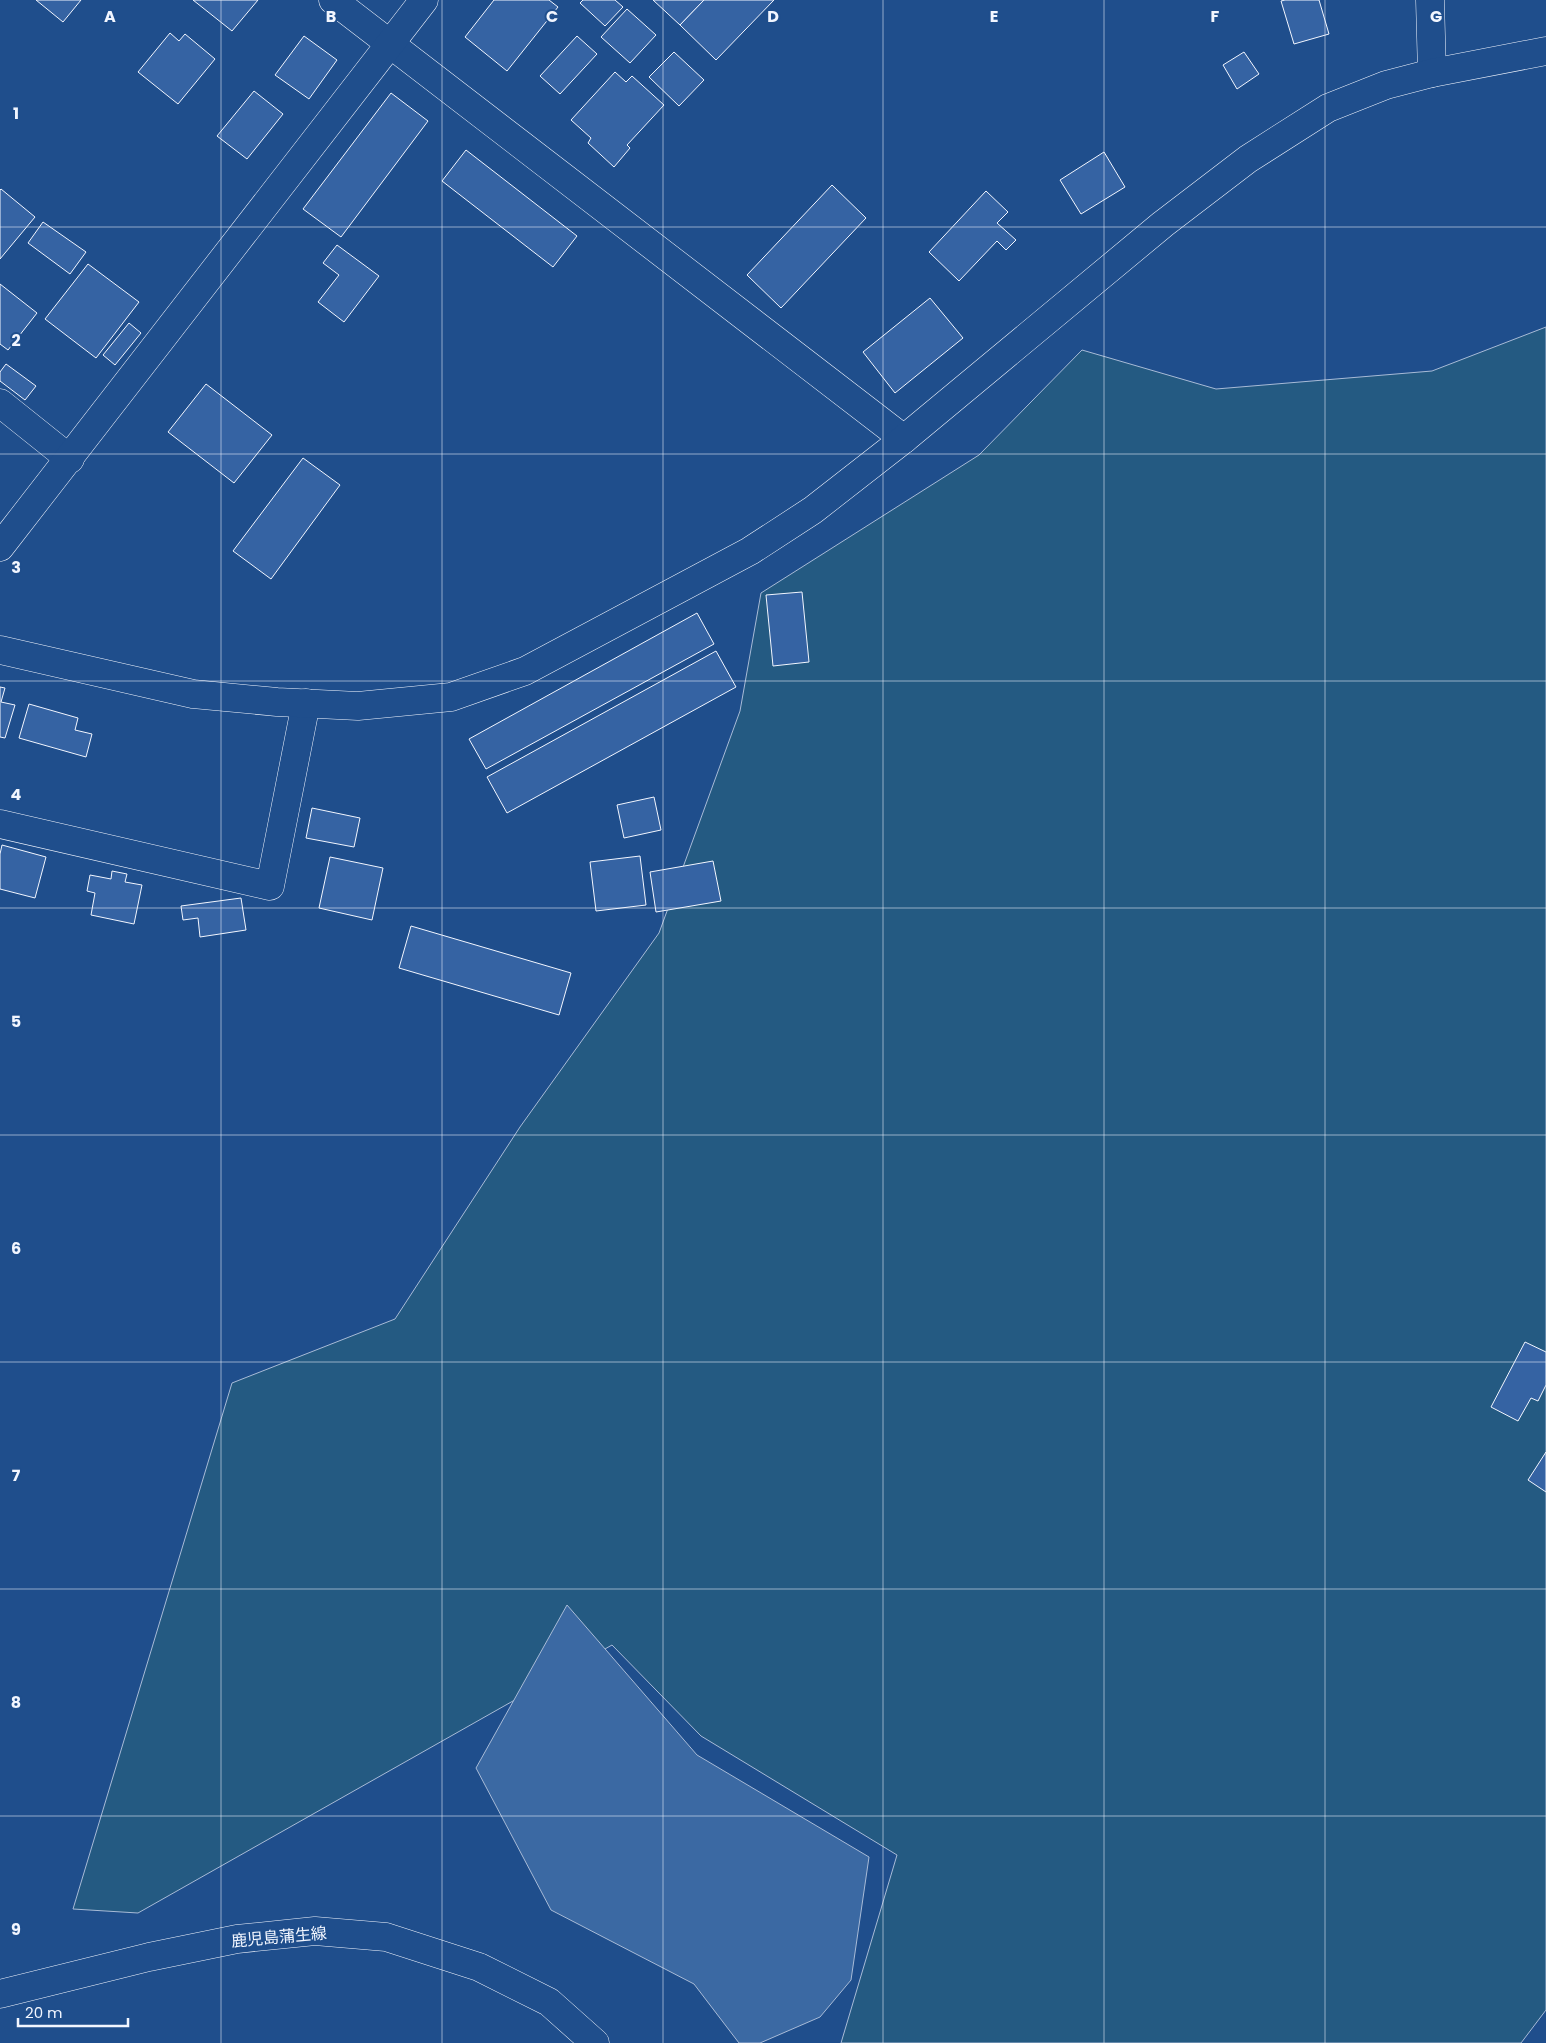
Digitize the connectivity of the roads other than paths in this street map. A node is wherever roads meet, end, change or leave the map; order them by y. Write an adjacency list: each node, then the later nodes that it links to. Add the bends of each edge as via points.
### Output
1 (332, 0): 4 (street)
2 (424, 0): 4 (street)
3 (1430, 0): 6 (street)
4 (390, 45): 8 (street); 9 (street)
5 (1546, 50): 6 (street)
6 (1432, 73): 8 (street, via 1386,85 1328,108 1248,159 1162,224)
7 (0, 403): 9 (street)
8 (904, 439): 12 (street, via 813,510 750,551 525,671 451,697 358,706)
9 (70, 459): 10 (street)
10 (0, 547)
11 (0, 650): 12 (street, via 193,694)
12 (306, 703): 13 (street, via 270,886)
13 (0, 824)
14 (0, 1994): 15 (street, 鹿児島蒲生線, via 236,1939 315,1931 386,1937 479,1967 549,2002)
15 (595, 2043)

